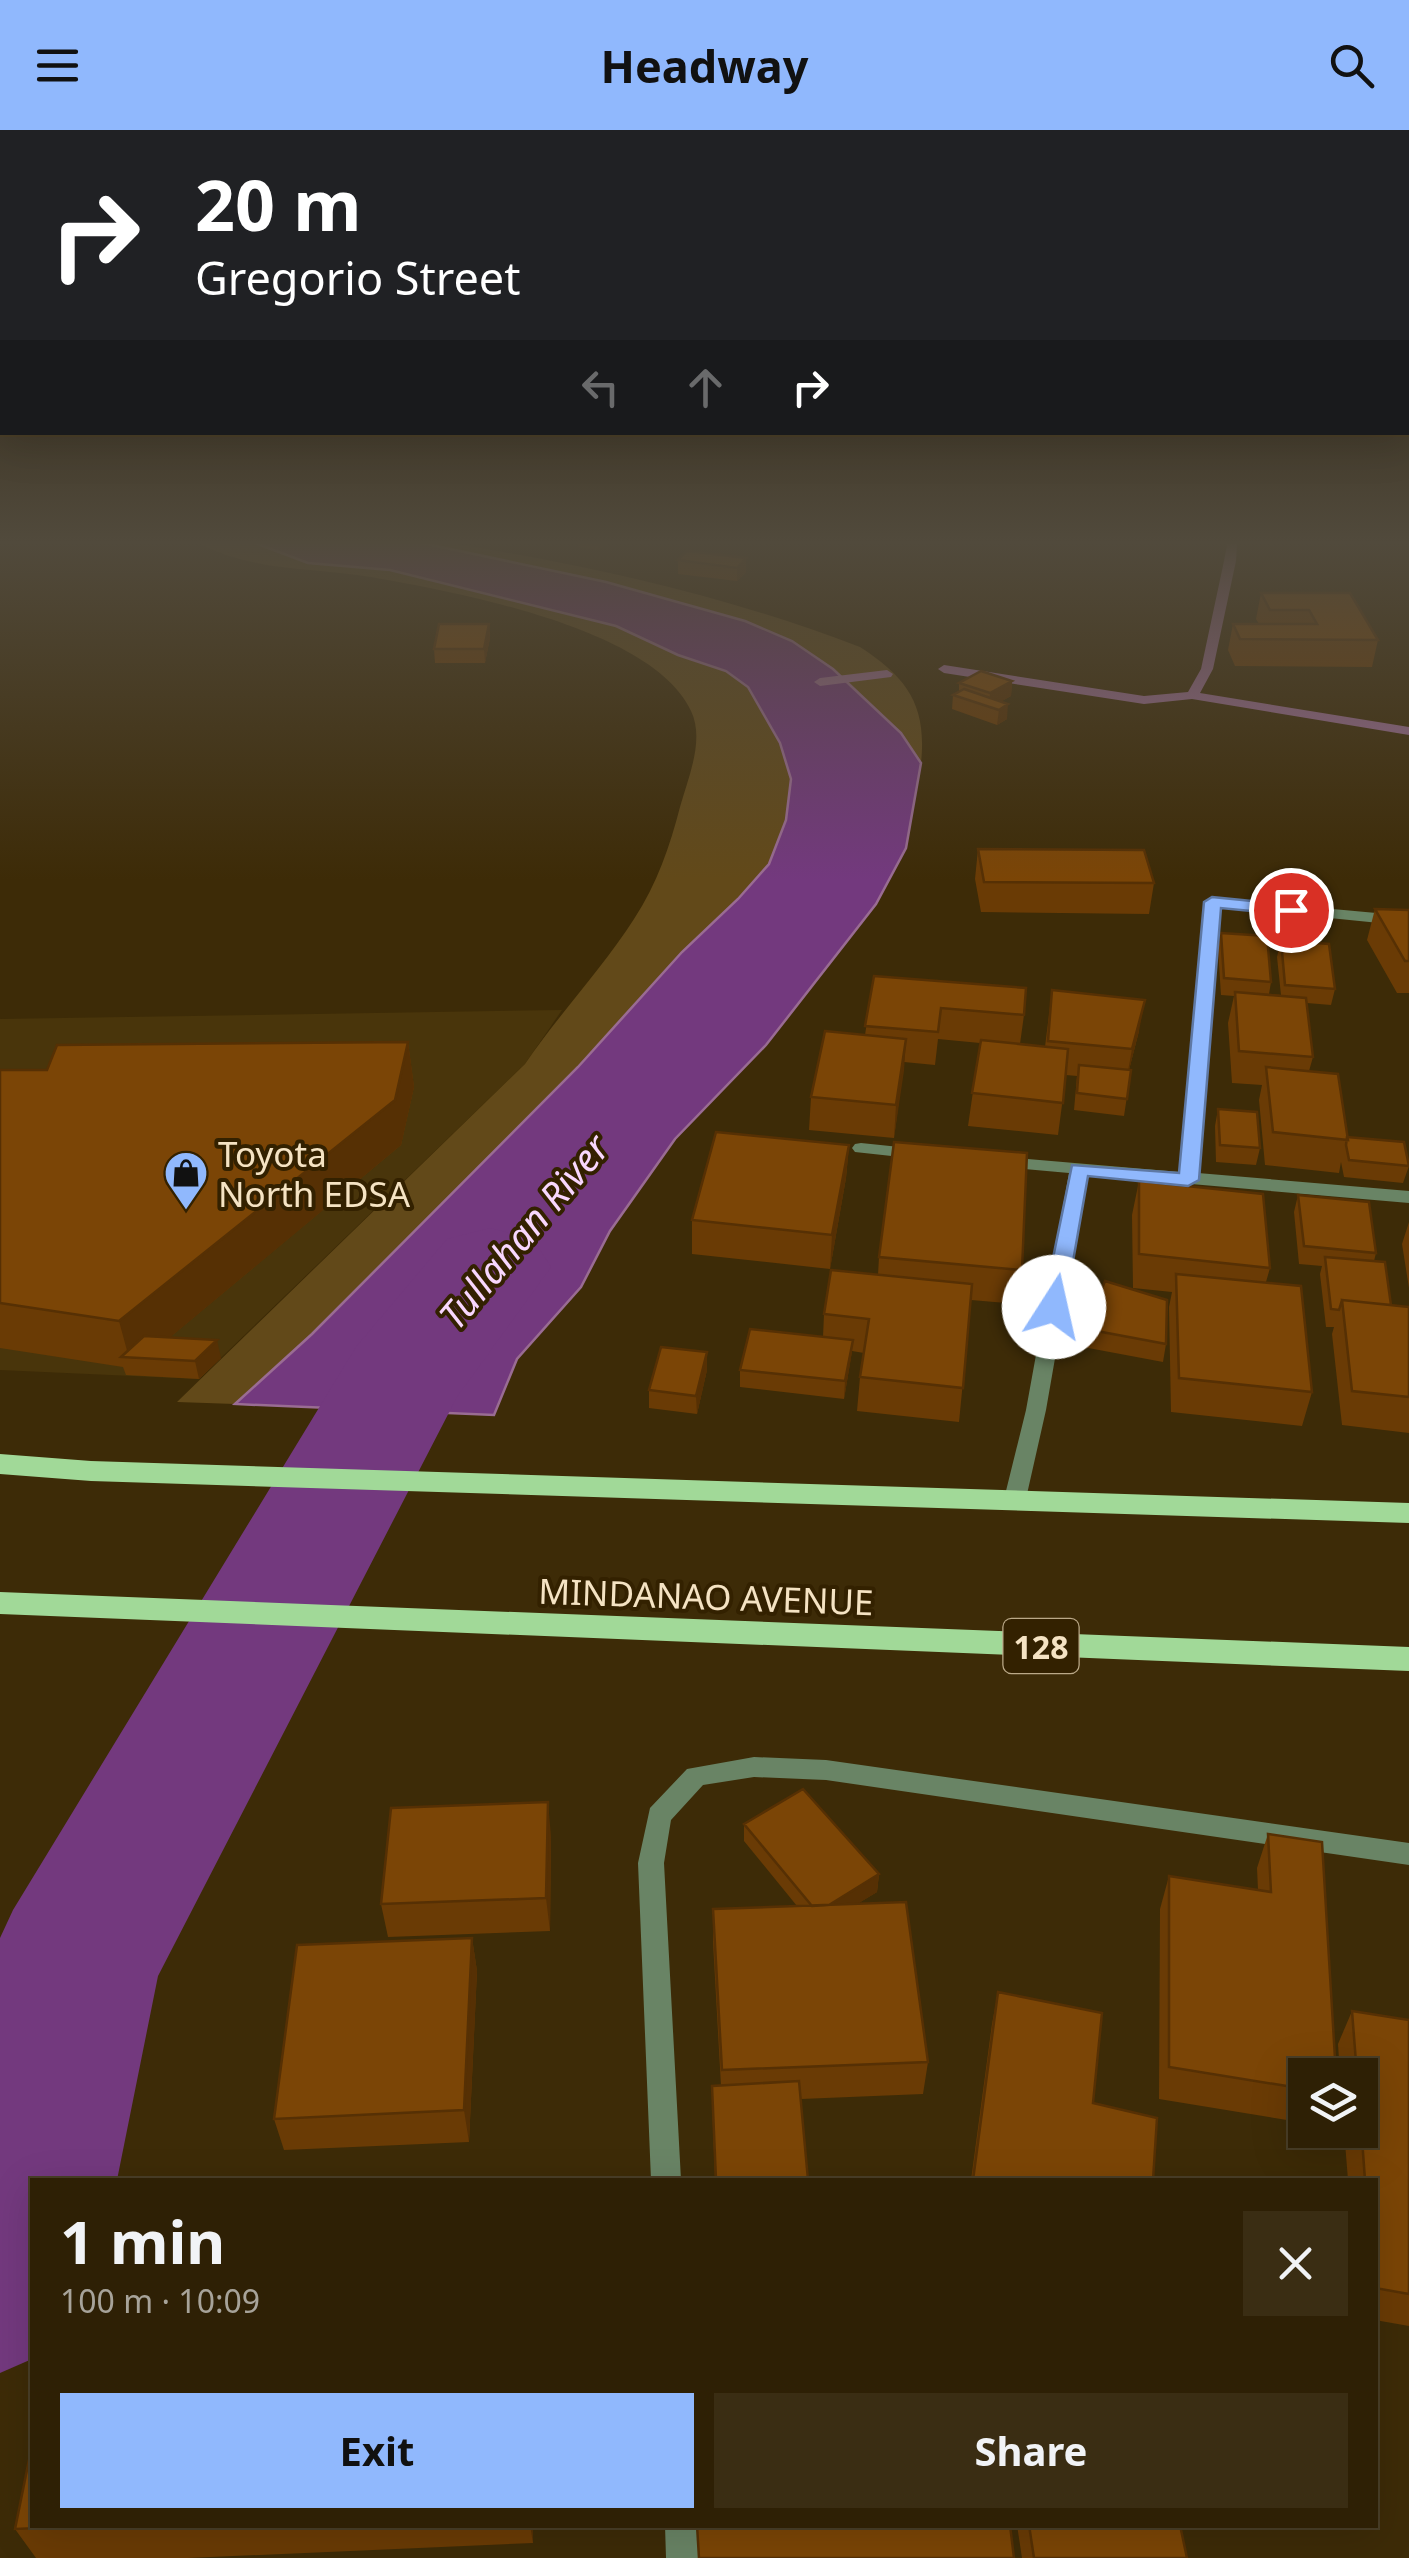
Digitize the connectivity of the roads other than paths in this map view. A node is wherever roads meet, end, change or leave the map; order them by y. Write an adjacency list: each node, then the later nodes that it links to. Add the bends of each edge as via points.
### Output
1 (1409, 921): 6 (street, via 1212,902)
2 (861, 1148): 3 (street)
3 (940, 1156)
4 (980, 1160): 5 (street)
5 (1079, 1169): 6 (street); 9 (street)
6 (1188, 1180): 7 (street)
7 (1409, 1197)
8 (0, 1464): 9 (main road)
9 (1014, 1503): 10 (main road)
10 (1409, 1513)
11 (10, 1604): 12 (main road, MINDANAO AVENUE / 128)
12 (1409, 1660)
13 (1409, 1854): 14 (street, via 826,1770 754,1767 696,1776 658,1816 650,1862)
14 (666, 2178)
15 (682, 2528): 16 (street)
16 (683, 2558)

